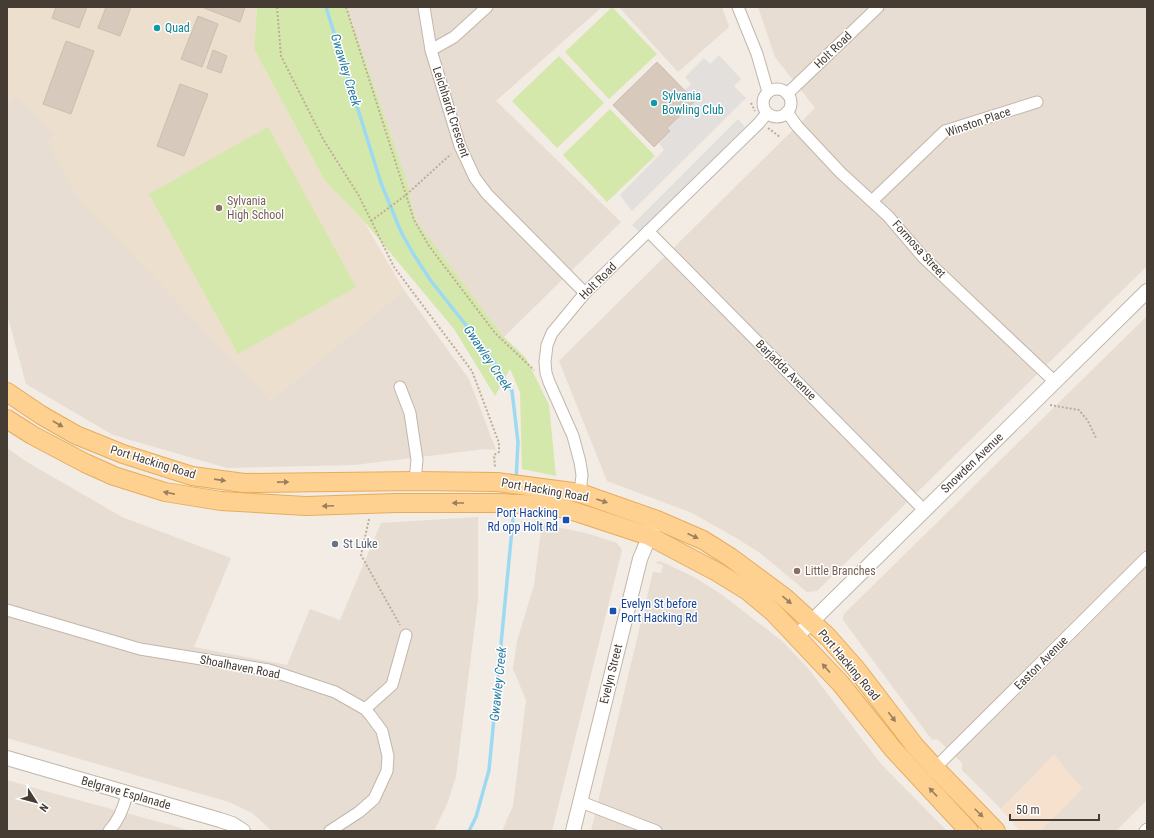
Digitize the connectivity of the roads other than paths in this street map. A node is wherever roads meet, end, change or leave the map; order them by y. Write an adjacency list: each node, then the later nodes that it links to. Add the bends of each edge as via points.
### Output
1 (424, 7): 5 (street, Leichhardt Crescent)
2 (487, 7): 5 (street, via 454,37)
3 (738, 7): 6 (street, via 757,54)
4 (878, 7): 7 (street, Holt Road)
5 (432, 50): 14 (street, Leichhardt Crescent, via 460,146 475,178 487,194)
6 (768, 92): 7 (street, via 780,89); 10 (street, via 762,102)
7 (787, 94): 9 (street, via 791,101)
8 (1037, 102): 11 (street, Winston Place, via 945,131)
9 (787, 112): 10 (street, via 777,117); 11 (street, Formosa Street, via 796,126 836,168)
10 (767, 113): 12 (street, Holt Road)
11 (872, 201): 15 (street, Formosa Street, via 923,257)
12 (648, 231): 14 (street, Holt Road); 21 (street, Barjadda Avenue)
13 (1147, 291): 15 (street, Snowden Avenue)
14 (585, 293): 20 (street, Holt Road, via 552,333 545,362 549,382 580,462)
15 (1055, 382): 21 (street, Snowden Avenue)
16 (400, 387): 19 (street, via 410,413 417,460)
17 (7, 392): 19 (main road, Port Hacking Road, one-way to 19, via 76,434 123,454 192,476 244,483)
18 (7, 419): 23 (main road, Port Hacking Road, one-way to 18, via 582,513 543,505 497,503 306,506 221,501 165,492 114,476 84,463)
19 (415, 481): 20 (main road, Port Hacking Road, via 496,475 537,487)
20 (580, 494): 22 (main road, Port Hacking Road, one-way to 22)
21 (924, 510): 26 (street, Snowden Avenue)
22 (658, 520): 23 (street, Evelyn Street); 26 (main road, Port Hacking Road, one-way to 26, via 703,540 784,597)
23 (649, 536): 28 (main road, Port Hacking Road, via 718,572 748,591); 33 (street, Evelyn Street, via 640,559)
24 (1147, 557): 31 (street, Easton Avenue)
25 (7, 610): 29 (street, Shoalhaven Road, via 140,649 269,670 335,692)
26 (812, 621): 28 (street, Snowden Avenue); 31 (main road, Port Hacking Road, one-way to 31, via 847,659)
27 (406, 635): 29 (street, via 392,685)
28 (797, 636): 40 (main road, Port Hacking Road, one-way to 28, via 893,749)
29 (365, 709): 37 (street, Shoalhaven Road, via 382,731 388,756 387,771 374,799)
30 (7, 758): 32 (street, Belgrave Esplanade)
31 (935, 768): 41 (main road, Port Hacking Road, one-way to 41)
32 (127, 793): 35 (street, via 120,815); 36 (street, Belgrave Esplanade, via 220,820)
33 (581, 802): 38 (street, Evelyn Street); 39 (street)
34 (1147, 829): 42 (street)
35 (110, 831)
36 (243, 831)
37 (330, 831)
38 (573, 831)
39 (656, 831)
40 (968, 831)
41 (996, 831)
42 (1145, 831)

